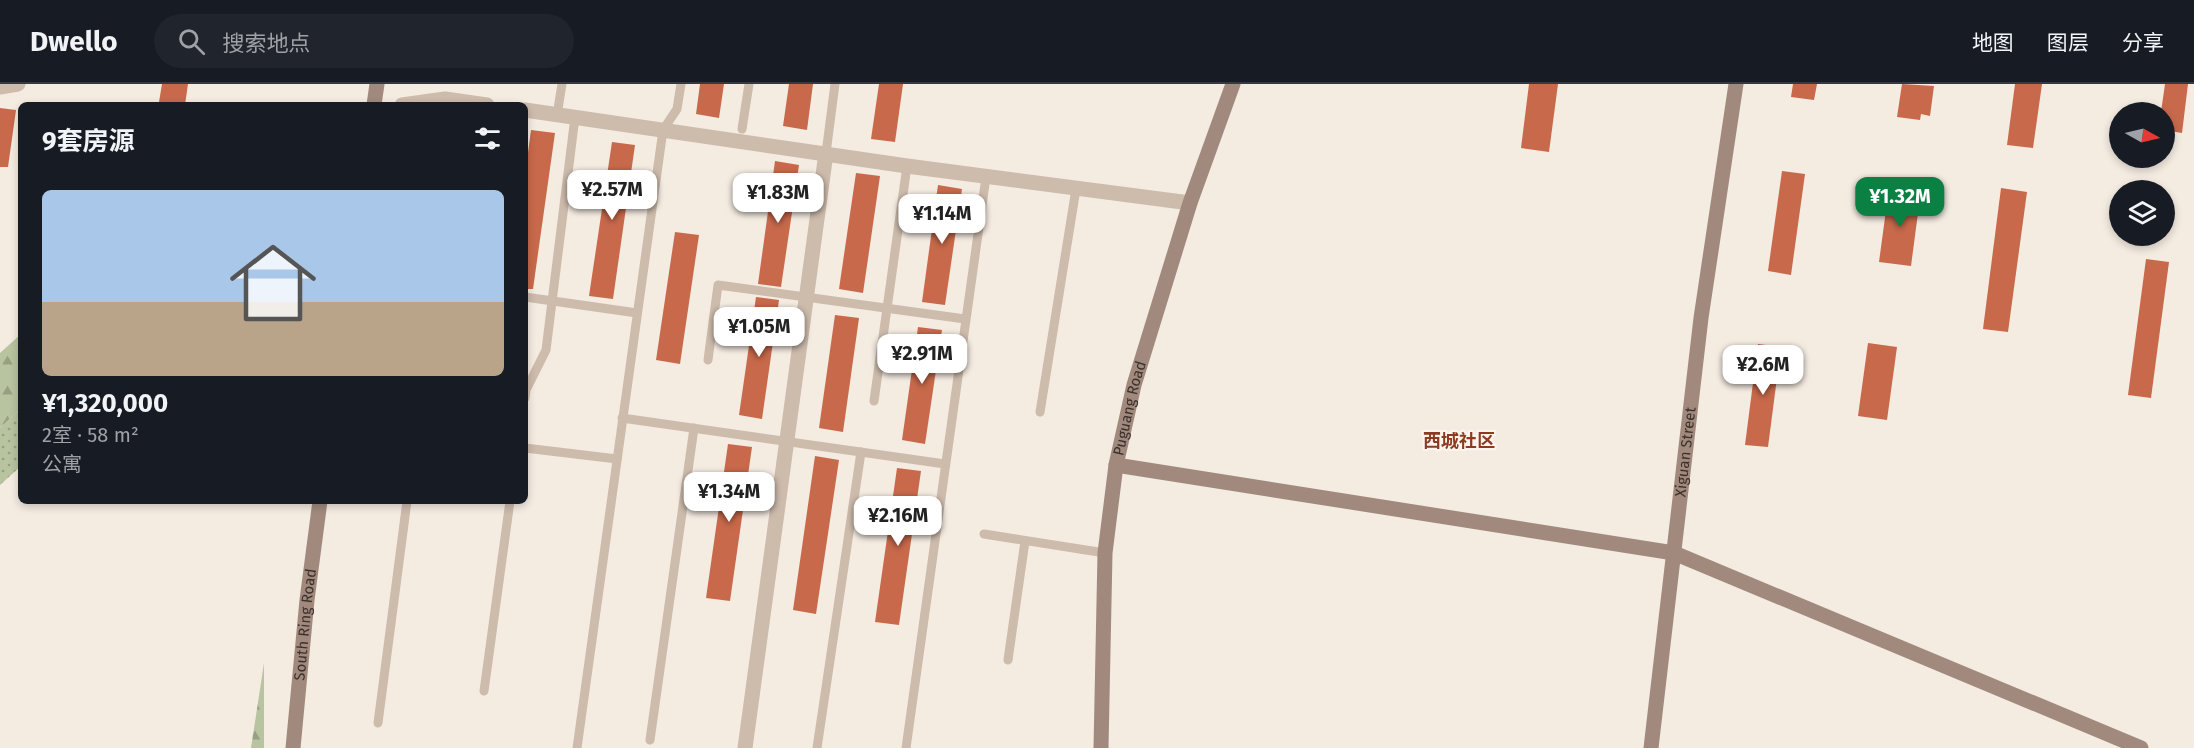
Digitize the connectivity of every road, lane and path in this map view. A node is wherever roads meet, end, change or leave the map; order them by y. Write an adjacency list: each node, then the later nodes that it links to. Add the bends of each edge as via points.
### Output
1 (18, 84): 9 (street)
2 (377, 84): 10 (street)
3 (562, 84): 14 (lane)
4 (681, 84): 17 (lane, via 677,109)
5 (749, 84): 16 (lane)
6 (836, 84): 18 (lane)
7 (1233, 84): 22 (street, Puguang Road)
8 (1736, 84): 47 (street, Xiguan Street, via 1701,318)
9 (0, 87)
10 (374, 102)
11 (424, 102): 12 (street)
12 (466, 102)
13 (528, 110): 14 (street)
14 (557, 115): 15 (street)
15 (575, 117): 17 (street); 25 (lane)
16 (742, 129)
17 (663, 130): 18 (street); 27 (lane)
18 (826, 153): 19 (street); 24 (street)
19 (907, 166): 20 (street); 26 (lane)
20 (986, 177): 21 (street); 28 (lane)
21 (1076, 189): 22 (street); 32 (lane)
22 (1190, 203): 40 (street, Puguang Road, via 1134,385)
23 (528, 297): 25 (lane)
24 (806, 297): 26 (lane); 29 (lane, via 718,285); 35 (street)
25 (552, 301): 27 (lane); 30 (lane, via 546,350)
26 (887, 308): 28 (lane); 31 (lane)
27 (637, 313): 33 (lane)
28 (965, 319): 39 (lane)
29 (708, 360)
30 (528, 386)
31 (874, 401)
32 (1040, 412)
33 (622, 418): 34 (lane); 38 (lane)
34 (694, 428): 35 (lane); 51 (lane)
35 (787, 441): 37 (lane); 54 (street)
36 (528, 447): 38 (lane)
37 (861, 452): 39 (lane); 55 (lane)
38 (617, 459): 53 (lane)
39 (945, 464): 56 (lane)
40 (1116, 465): 46 (street, Puguang Road); 47 (street)
41 (320, 504): 52 (street, South Ring Road)
42 (407, 504): 50 (lane)
43 (510, 504): 49 (lane)
44 (984, 534): 45 (lane)
45 (1025, 541): 46 (lane); 48 (lane)
46 (1105, 553): 57 (street, Puguang Road)
47 (1674, 553): 58 (street, Xiguan Street); 59 (street)
48 (1008, 660)
49 (484, 691)
50 (378, 723)
51 (650, 740)
52 (293, 748)
53 (577, 748)
54 (745, 748)
55 (818, 748)
56 (906, 748)
57 (1101, 748)
58 (1651, 748)
59 (2141, 748)

